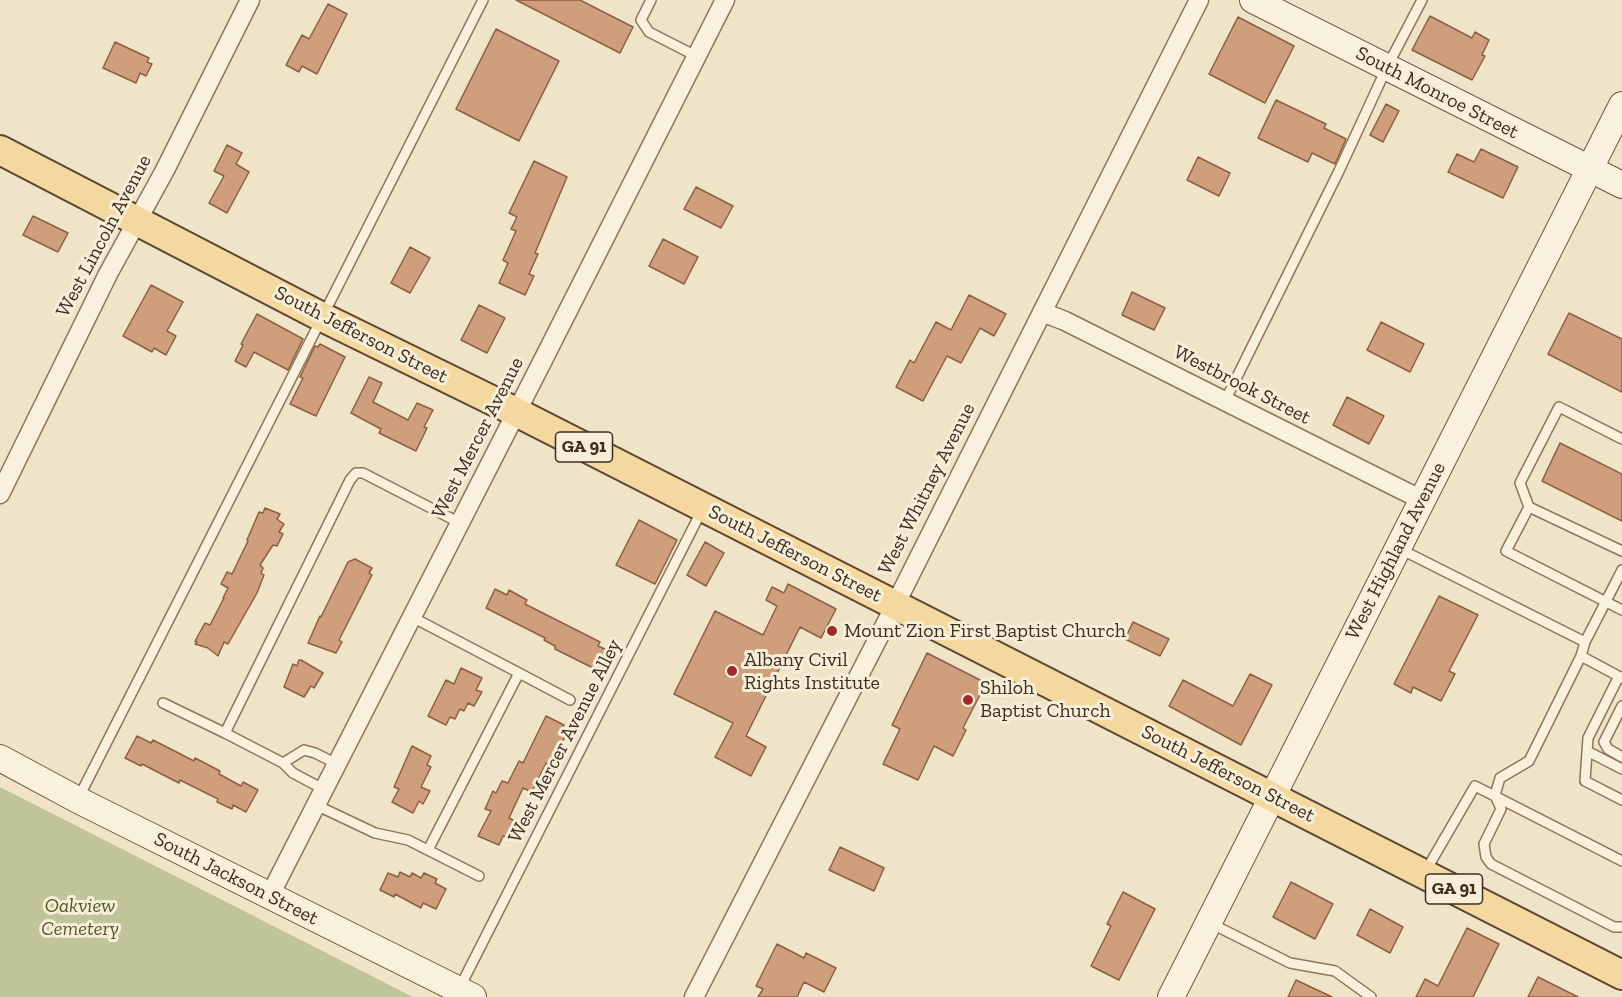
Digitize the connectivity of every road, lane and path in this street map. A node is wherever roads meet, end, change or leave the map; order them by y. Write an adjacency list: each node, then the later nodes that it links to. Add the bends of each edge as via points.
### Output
1 (250, 0): 14 (street, West Lincoln Avenue)
2 (483, 0): 16 (lane)
3 (651, 0): 8 (lane, via 641,20 649,32)
4 (725, 0): 8 (street, West Mercer Avenue)
5 (1199, 0): 15 (street, West Whitney Avenue)
6 (1253, 0): 9 (street, South Monroe Street)
7 (1422, 0): 9 (lane)
8 (696, 56): 18 (street, West Mercer Avenue)
9 (1387, 68): 12 (street, South Monroe Street); 17 (lane)
10 (1622, 105): 12 (street, West Highland Avenue)
11 (0, 150): 14 (main road, South Jefferson Street / GA 91)
12 (1590, 169): 13 (street, South Monroe Street); 21 (street, West Highland Avenue)
13 (1622, 185)
14 (138, 220): 16 (main road, South Jefferson Street / GA 91); 20 (street, West Lincoln Avenue)
15 (1042, 312): 17 (street, Westbrook Street); 29 (street, West Whitney Avenue)
16 (322, 317): 18 (main road, South Jefferson Street / GA 91); 49 (lane)
17 (1225, 401): 21 (street, Westbrook Street)
18 (516, 412): 23 (main road, South Jefferson Street / GA 91); 24 (street, West Mercer Avenue)
19 (1622, 439): 22 (lane, via 1559,406 1520,483)
20 (0, 494)
21 (1422, 500): 25 (street, West Highland Avenue)
22 (1529, 507): 26 (lane); 28 (lane, via 1506,551)
23 (703, 508): 29 (main road, South Jefferson Street / GA 91); 59 (lane, West Mercer Avenue Alley)
24 (460, 523): 31 (street, West Mercer Avenue); 39 (lane, via 363,473 356,473)
25 (1398, 548): 32 (lane); 48 (street, West Highland Avenue)
26 (1622, 551)
27 (1622, 570): 28 (lane)
28 (1606, 602): 30 (lane); 32 (lane)
29 (894, 605): 48 (main road, South Jefferson Street / GA 91); 60 (street, West Whitney Avenue)
30 (1622, 610)
31 (412, 617): 34 (lane); 44 (street, West Mercer Avenue)
32 (1585, 642): 33 (lane)
33 (1581, 656): 35 (lane); 46 (lane, via 1529,761 1500,778)
34 (519, 673): 36 (lane); 51 (lane)
35 (1621, 677): 40 (lane, via 1588,738)
36 (570, 700)
37 (163, 703): 39 (lane)
38 (1622, 706): 41 (lane, via 1604,742)
39 (225, 733): 43 (lane)
40 (1587, 752): 45 (lane); 50 (lane, via 1585,781)
41 (1622, 757)
42 (0, 758): 49 (street, South Jackson Street)
43 (283, 763): 44 (lane, via 304,750); 47 (lane)
44 (337, 764): 47 (street, West Mercer Avenue)
45 (1622, 769)
46 (1495, 795): 52 (lane); 53 (lane, via 1475,786); 57 (lane, via 1501,809 1484,844 1491,864 1614,927)
47 (320, 797): 51 (lane, via 375,833 408,840); 55 (street, West Mercer Avenue)
48 (1272, 797): 53 (main road, South Jefferson Street / GA 91); 56 (street, West Highland Avenue)
49 (78, 800): 55 (street, South Jackson Street)
50 (1622, 800)
51 (428, 850): 54 (lane)
52 (1622, 861)
53 (1424, 874): 58 (main road, South Jefferson Street / GA 91)
54 (479, 876)
55 (270, 895): 59 (street, South Jackson Street)
56 (1208, 922): 61 (street, West Highland Avenue); 62 (lane, via 1290,963 1335,971)
57 (1622, 927)
58 (1622, 975)
59 (466, 994)
60 (694, 997)
61 (1171, 997)
62 (1371, 997)

